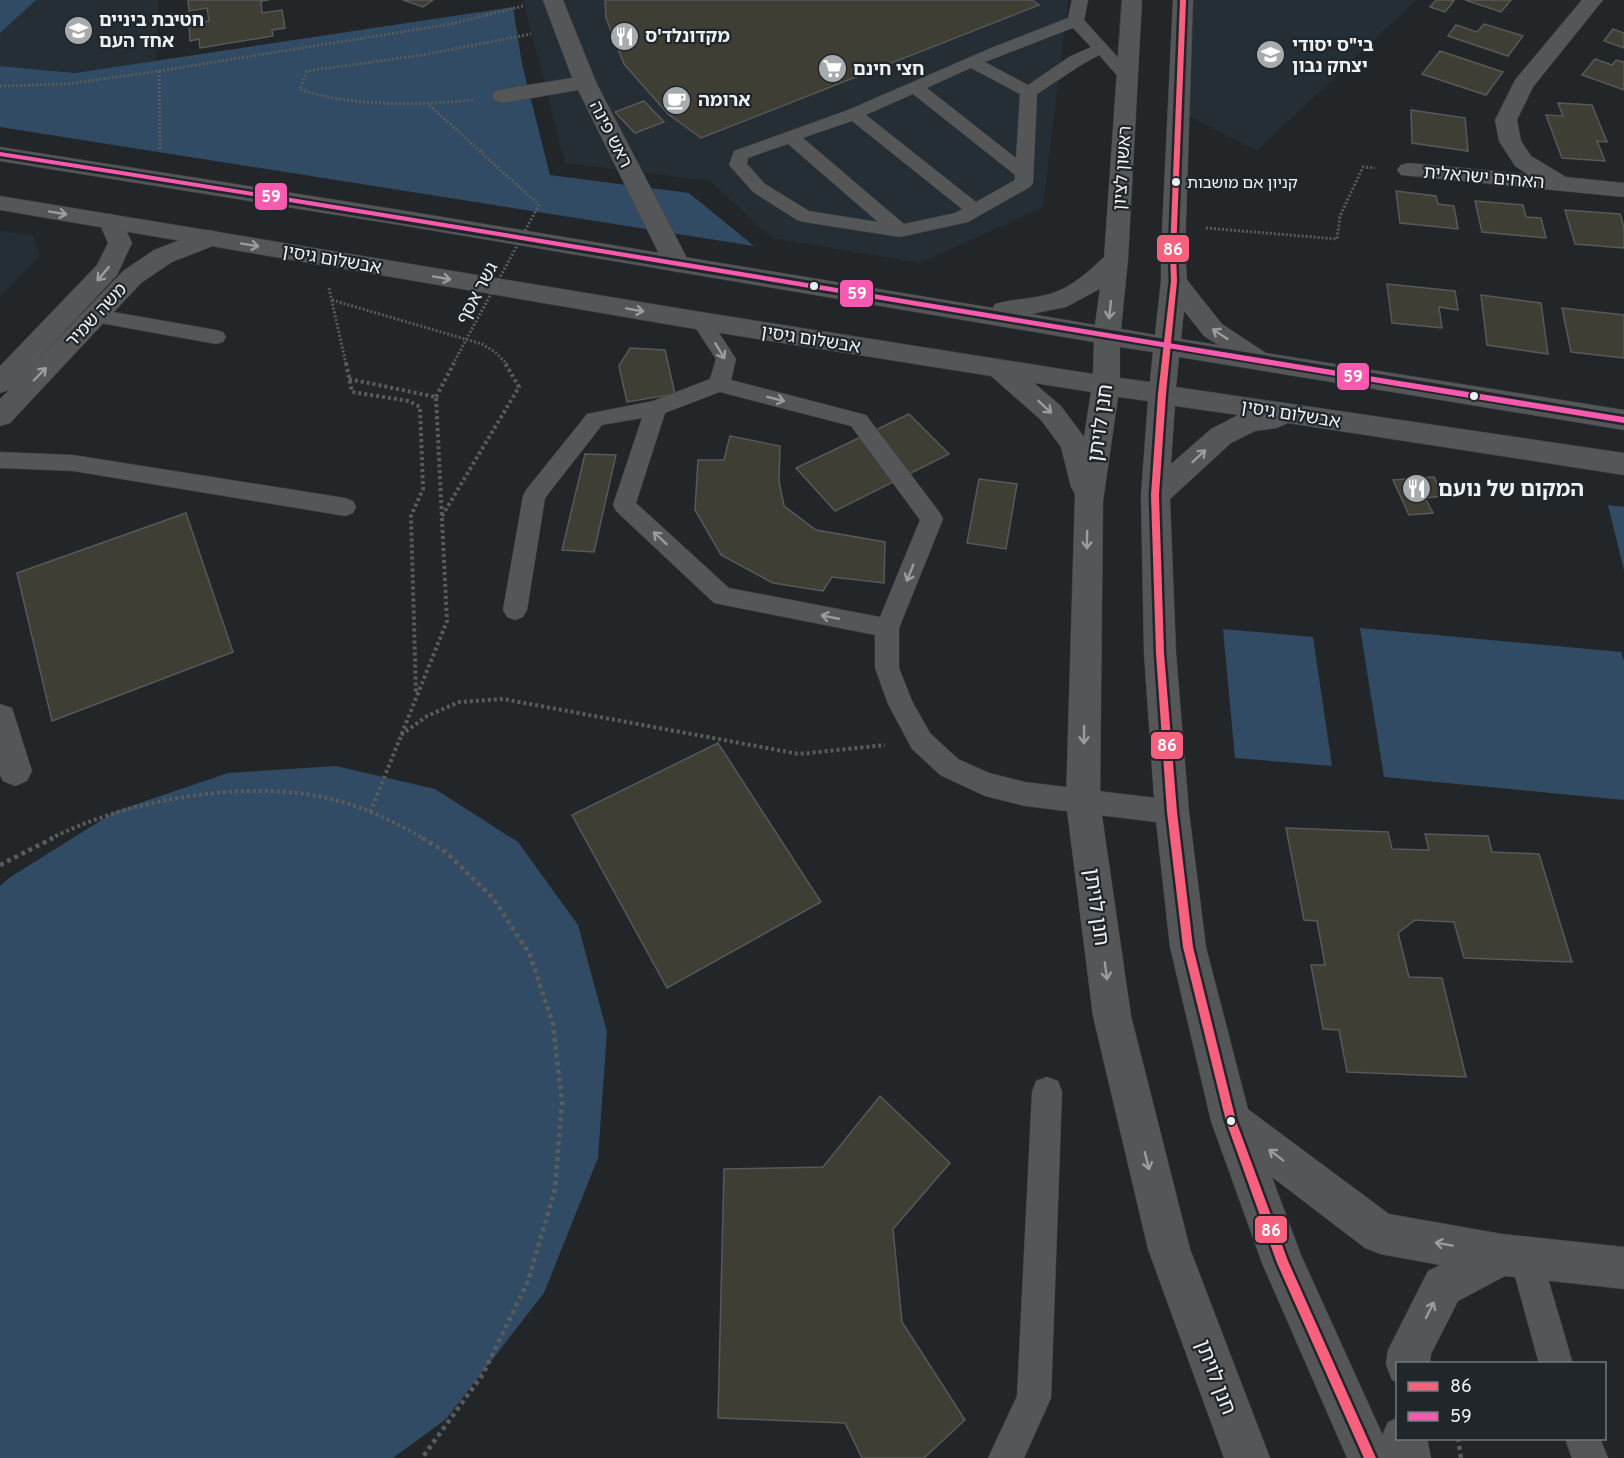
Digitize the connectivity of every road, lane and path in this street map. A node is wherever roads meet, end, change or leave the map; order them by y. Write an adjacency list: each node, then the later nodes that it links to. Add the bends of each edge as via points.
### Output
1 (1080, 0): 6 (lane)
2 (1132, 0): 11 (street, ראשון לציון)
3 (1183, 0): 29 (street)
4 (1593, 0): 24 (street, האחים ישראלית, via 1523,84 1506,120 1510,141 1523,161)
5 (553, 1): 7 (street, ראש פינה); 10 (path, via 451,24)
6 (1076, 21): 8 (lane); 9 (lane)
7 (562, 27): 12 (street, ראש פינה); 17 (path, via 476,46 307,71 300,88 320,97)
8 (1101, 48): 11 (lane); 15 (lane)
9 (972, 62): 14 (lane); 15 (lane)
10 (159, 71): 13 (path, via 67,84); 23 (path)
11 (1127, 76): 33 (street, ראשון לציון)
12 (585, 82): 16 (street); 34 (street, ראש פינה)
13 (0, 86)
14 (915, 87): 18 (lane); 22 (lane)
15 (1029, 92): 22 (lane)
16 (503, 96): 17 (path)
17 (429, 105): 50 (path, גשר אסף, bridge, via 539,205)
18 (854, 114): 19 (lane); 27 (lane)
19 (790, 136): 30 (lane); 30 (lane, via 740,155 738,165 759,188 804,216)
20 (0, 154): 23 (street)
21 (1409, 170): 24 (street, האחים ישראלית); 29 (path, via 1363,167 1340,216 1337,239)
22 (1025, 174): 27 (lane, via 1024,183)
23 (161, 178): 34 (street)
24 (1560, 184): 25 (street, האחים ישראלית)
25 (1624, 190)
26 (0, 204): 28 (street, אבשלום גיסין, one-way to 28)
27 (975, 210): 30 (lane, via 961,218)
28 (111, 222): 31 (street, אבשלום גיסין); 46 (street, משה שמיר, one-way to 46, via 120,243 108,269)
29 (1174, 225): 35 (street)
30 (900, 231)
31 (209, 238): 32 (street, אבשלום גיסין, one-way to 32); 38 (street, משה שמיר, via 163,256 140,272)
32 (322, 258): 36 (path); 39 (street, אבשלום גיסין, one-way to 39)
33 (1116, 259): 37 (street, via 1089,285 1057,301); 40 (street, ראשון לציון, one-way to 40)
34 (677, 264): 37 (street)
35 (1174, 281): 42 (street); 43 (street, one-way to 35, via 1213,330)
36 (332, 300): 45 (path); 60 (path, via 482,344 497,351 510,367 519,387)
37 (975, 313): 40 (street)
38 (96, 316): 41 (lane); 53 (street, משה שמיר, one-way to 38)
39 (701, 321): 44 (street, אבשלום גיסין); 47 (lane, one-way to 47, via 726,359)
40 (1107, 336): 42 (street); 48 (street, חנן לויתן)
41 (216, 337)
42 (1167, 347): 43 (street); 49 (street)
43 (1270, 364): 54 (street)
44 (1000, 369): 48 (street, אבשלום גיסין); 58 (street, one-way to 58, via 1052,413 1075,445)
45 (349, 379): 50 (path); 63 (path, via 352,392 408,401 420,407 423,489 411,516)
46 (0, 383)
47 (719, 384): 51 (lane); 62 (lane, one-way to 62, via 858,420 932,519)
48 (1106, 385): 49 (street, אבשלום גיסין); 58 (street, חנן לויתן)
49 (1162, 394): 52 (street, אבשלום גיסין); 57 (street)
50 (436, 397): 60 (path)
51 (656, 408): 61 (lane, via 595,419 534,496); 62 (lane, one-way to 51, via 722,596 624,505)
52 (1298, 414): 56 (street, אבשלום גיסין); 57 (street, one-way to 52, via 1221,436 1249,422)
53 (0, 416)
54 (1624, 420)
55 (0, 460): 59 (lane, via 73,463)
56 (1624, 464)
57 (1155, 495): 69 (street, via 1160,653)
58 (1088, 501): 68 (street, חנן לויתן, one-way to 68)
59 (345, 507)
60 (442, 517): 63 (path, via 447,621)
61 (515, 610)
62 (887, 628): 66 (lane, via 887,669)
63 (417, 698): 65 (path)
64 (0, 718): 67 (street)
65 (401, 735): 66 (path, via 427,716 459,702 503,699 799,754); 70 (path)
66 (921, 741): 68 (lane, via 949,767 985,783 1025,794)
67 (15, 771)
68 (1083, 802): 69 (lane); 83 (street, חנן לויתן, one-way to 83, via 1112,1016 1169,1249)
69 (1172, 812): 73 (street, via 1188,947)
70 (370, 813): 71 (path, via 327,798 264,791 197,795 129,808 60,834); 81 (path, via 390,819 446,852 493,898 530,956 538,978 553,1024 562,1102 555,1189 528,1281 483,1374)
71 (0, 865)
72 (1047, 1092): 82 (lane, via 1034,1398)
73 (1231, 1121): 74 (street, one-way to 73, via 1380,1233); 84 (street, via 1283,1263)
74 (1514, 1256): 75 (street); 76 (street, one-way to 74, via 1410,1350 1443,1286); 77 (lane)
75 (1624, 1268)
76 (1408, 1362)
77 (1556, 1362)
78 (1404, 1440): 85 (street)
79 (1458, 1440): 86 (path)
80 (1583, 1440): 87 (lane)
81 (422, 1458)
82 (1006, 1458)
83 (1247, 1458)
84 (1370, 1458)
85 (1408, 1458)
86 (1461, 1458)
87 (1590, 1458)

